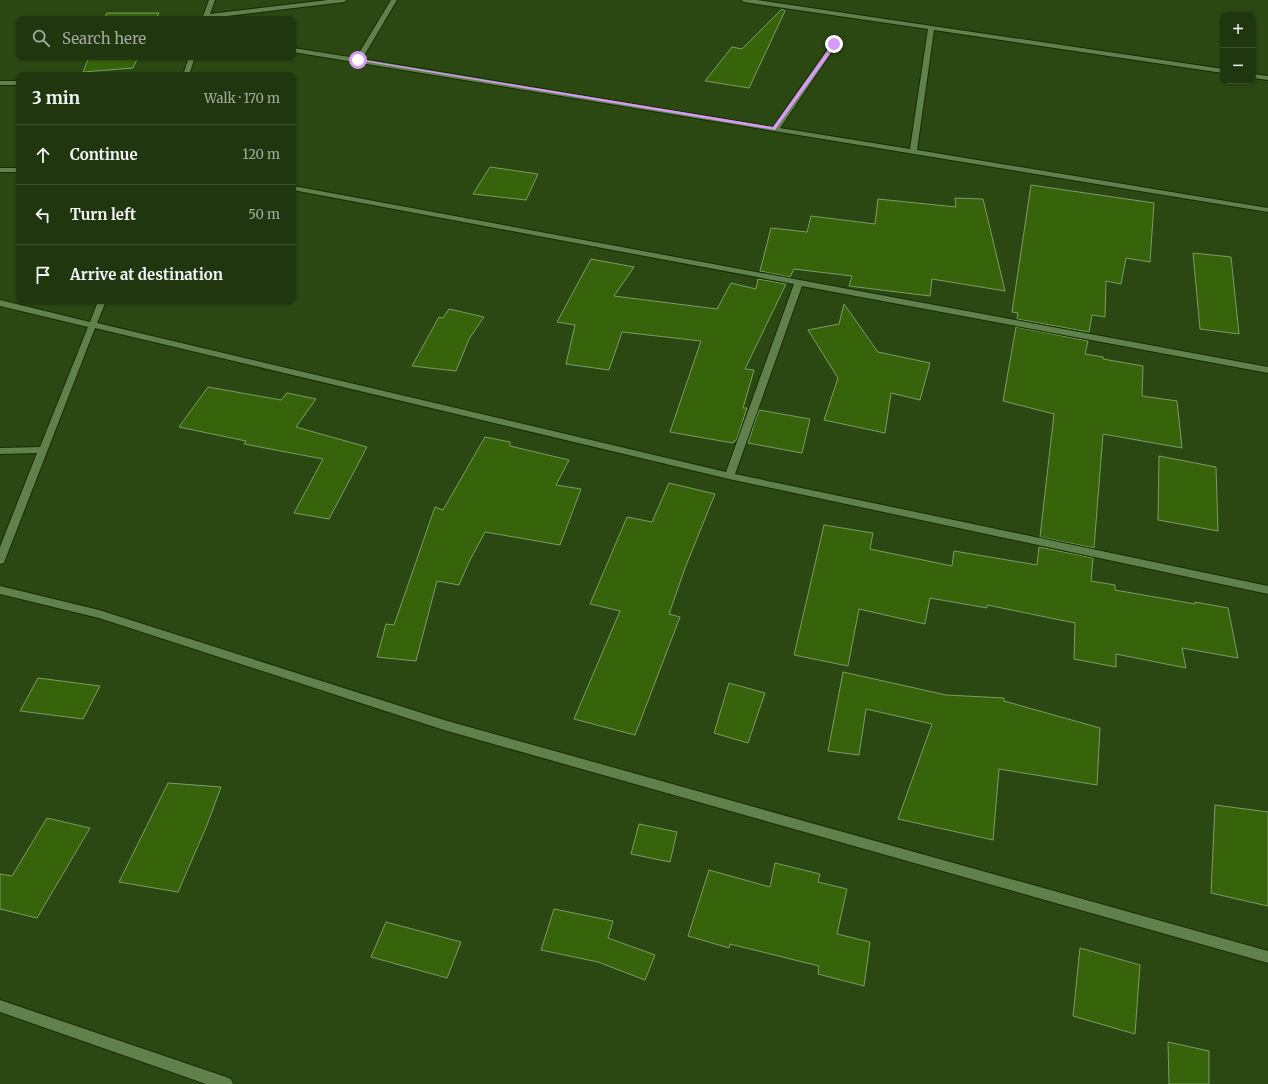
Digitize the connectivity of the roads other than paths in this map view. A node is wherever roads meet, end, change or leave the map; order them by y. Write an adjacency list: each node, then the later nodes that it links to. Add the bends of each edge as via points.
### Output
1 (212, 0): 5 (street)
2 (344, 0): 6 (street)
3 (394, 0): 11 (street)
4 (744, 0): 7 (street)
5 (206, 16)
6 (214, 16)
7 (931, 29): 12 (street); 19 (street)
8 (834, 44): 18 (street)
9 (296, 50): 11 (street)
10 (191, 60): 13 (street)
11 (358, 60): 18 (street)
12 (1220, 71)
13 (187, 72)
14 (1256, 76): 15 (street)
15 (1268, 78)
16 (0, 83): 17 (street)
17 (16, 83)
18 (775, 129): 19 (street)
19 (913, 151): 23 (street)
20 (0, 170): 21 (street)
21 (16, 170)
22 (296, 189): 24 (street)
23 (1268, 210)
24 (799, 283): 28 (street); 31 (street)
25 (0, 303): 27 (street)
26 (101, 304): 27 (street)
27 (94, 324): 29 (street); 31 (street)
28 (1268, 370)
29 (43, 450): 30 (street); 32 (street)
30 (0, 451)
31 (729, 476): 34 (street)
32 (0, 560)
33 (0, 590): 35 (street, via 99,614 444,725)
34 (1268, 590)
35 (1268, 957)
36 (0, 1006): 37 (street)
37 (226, 1084)

